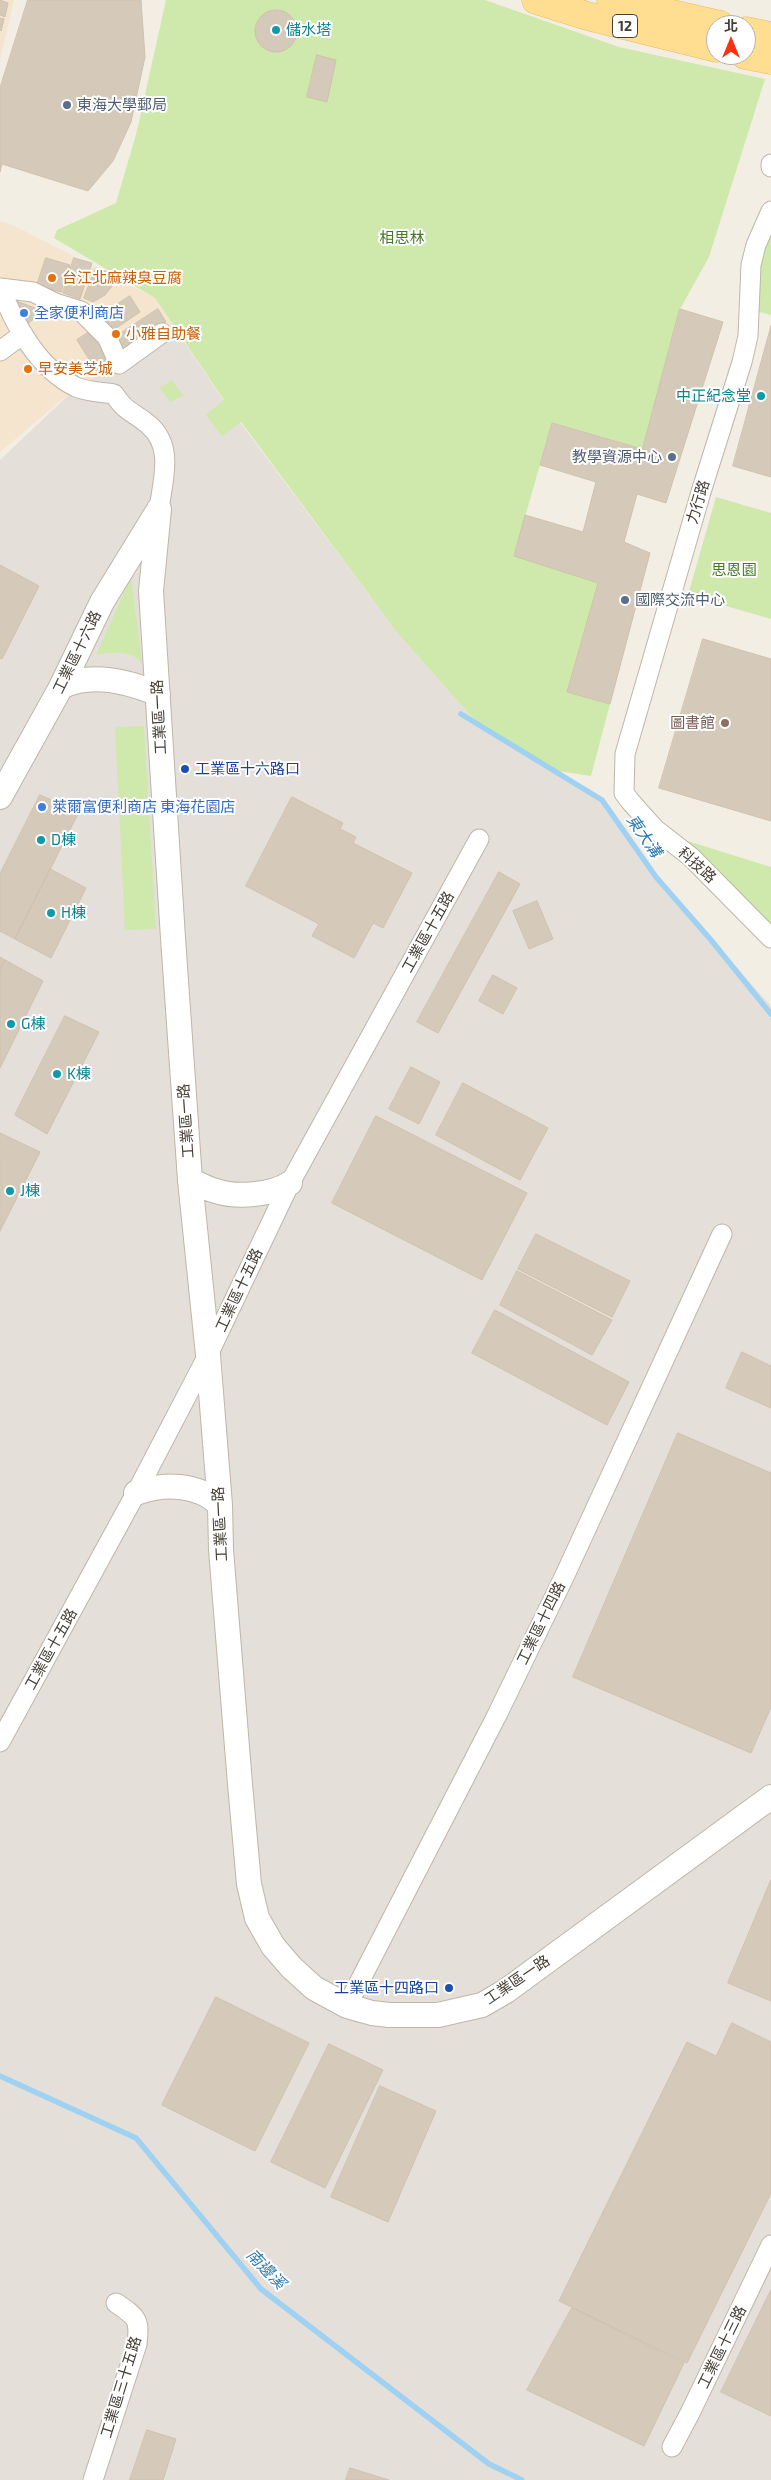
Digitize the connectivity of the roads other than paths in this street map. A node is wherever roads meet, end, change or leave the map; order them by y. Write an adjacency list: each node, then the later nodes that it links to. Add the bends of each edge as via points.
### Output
1 (536, 0): 6 (main road, 12)
2 (611, 0): 3 (main road, 12)
3 (706, 22)
4 (756, 33): 5 (main road)
5 (771, 36)
6 (706, 46)
7 (756, 57): 8 (main road)
8 (771, 60)
9 (771, 212): 19 (street, 力行路, via 751,265 748,336 742,362 625,754)
10 (0, 288): 12 (street, via 12,318); 14 (street, via 33,292 55,303 81,310 106,337)
11 (162, 333): 14 (street)
12 (23, 334): 13 (street); 15 (street, via 45,365 77,387)
13 (0, 352)
14 (119, 364): 15 (street)
15 (114, 394): 16 (street, via 123,408 159,435 165,451)
16 (159, 509): 17 (street, 工業區十六路, via 102,602); 18 (street, 工業區一路, via 151,591)
17 (61, 687): 18 (street, via 81,679 120,681); 20 (street, 工業區十六路)
18 (158, 694): 23 (street, 工業區一路)
19 (624, 793): 22 (street, 科技路, via 655,829 690,857)
20 (0, 797)
21 (479, 839): 24 (street, 工業區十五路)
22 (771, 938)
23 (190, 1180): 24 (street, via 218,1192 255,1194 281,1189); 26 (street, 工業區一路)
24 (290, 1183): 26 (street, 工業區十五路)
25 (722, 1234): 31 (street, 工業區十四路, via 522,1663)
26 (208, 1356): 27 (street, 工業區十五路); 28 (street, 工業區一路)
27 (136, 1493): 28 (street, via 175,1486 202,1493); 29 (street, 工業區十五路)
28 (220, 1505): 31 (street, 工業區一路, via 249,1884 257,1918 273,1946 291,1967 314,1988)
29 (0, 1742)
30 (771, 1797): 31 (street, 工業區一路, via 482,2005 438,2015 409,2016 372,2013)
31 (348, 2006)
32 (771, 2245): 34 (street, 工業區十三路)
33 (116, 2303): 35 (street, 工業區三十五路, via 138,2320 139,2329)
34 (672, 2447)
35 (93, 2480)

